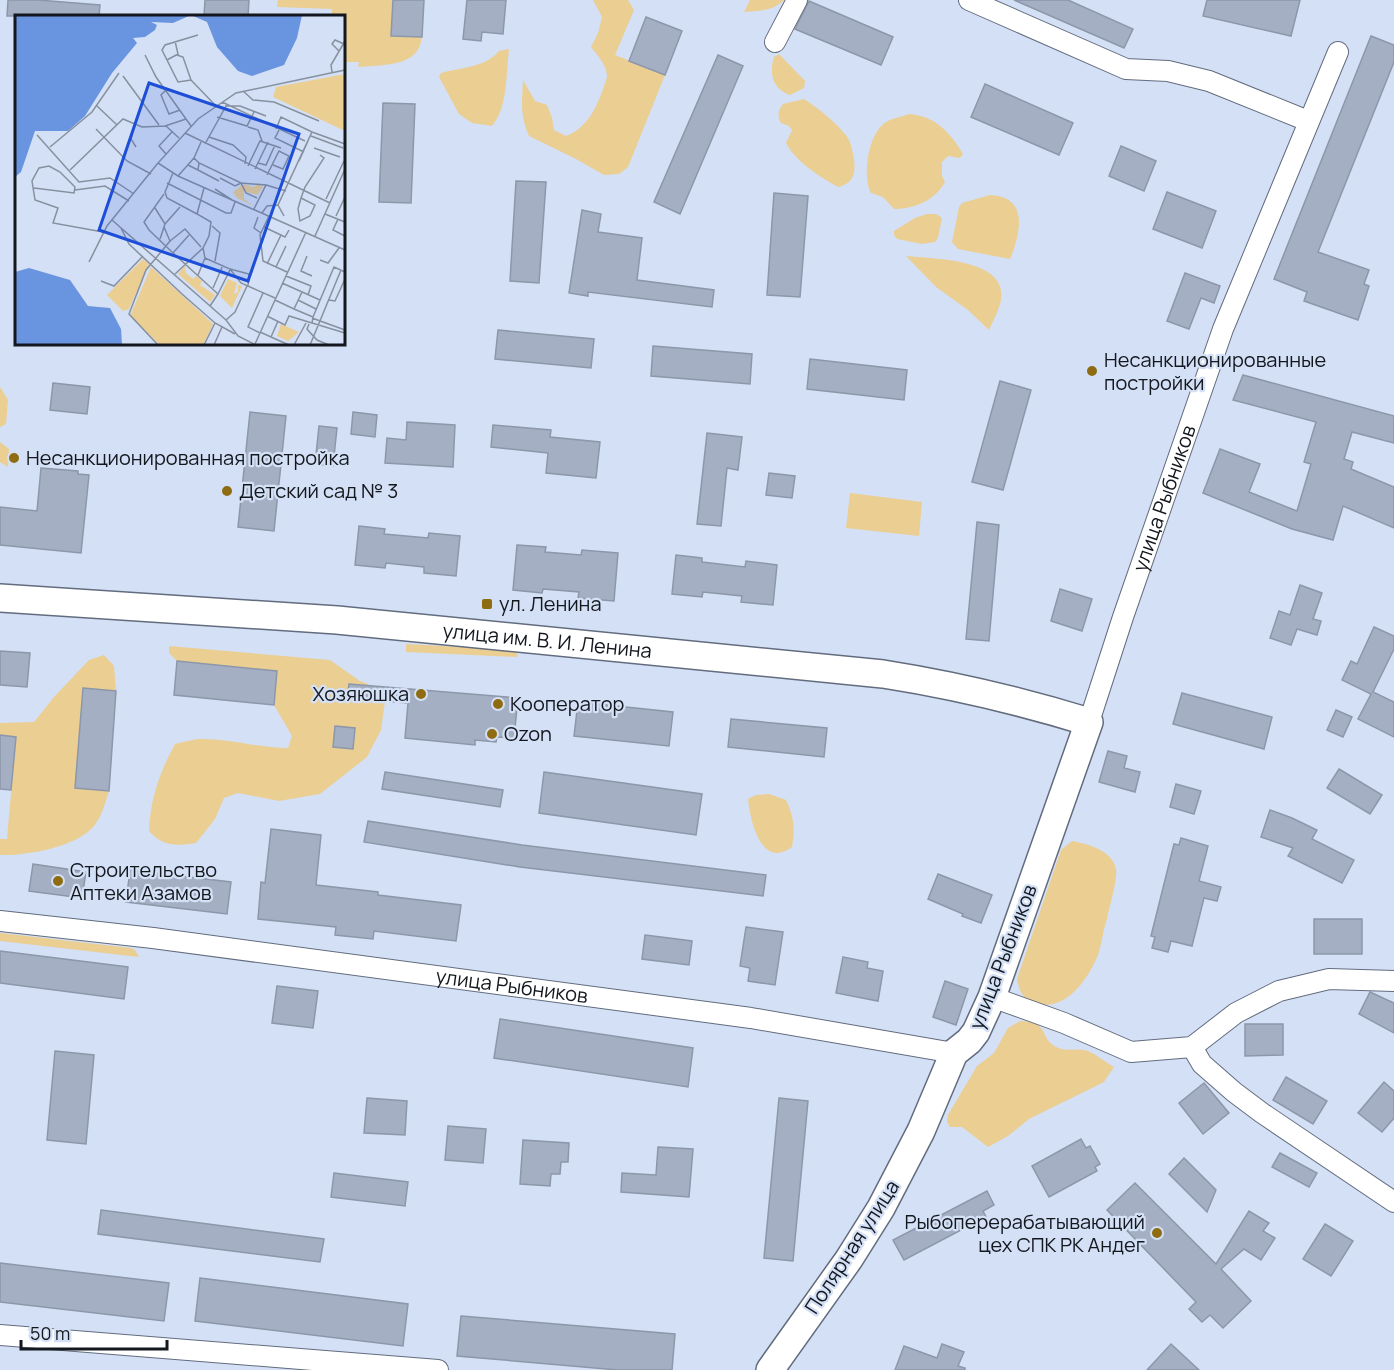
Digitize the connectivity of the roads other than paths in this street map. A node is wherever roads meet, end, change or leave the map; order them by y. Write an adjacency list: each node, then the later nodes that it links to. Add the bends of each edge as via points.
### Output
1 (797, 0): 3 (street)
2 (969, 0): 5 (street, via 1126,69 1168,72 1209,81)
3 (775, 42)
4 (1338, 52): 5 (street, улица Рыбников)
5 (1308, 121): 7 (street, улица Рыбников, via 1224,329)
6 (0, 598): 7 (main road, улица им. В. И. Ленина, via 337,620 883,674 997,696)
7 (1089, 722): 10 (main road, улица Рыбников)
8 (0, 921): 12 (street, улица Рыбников, via 751,1018)
9 (1394, 981): 11 (street, via 1329,979 1279,991 1236,1013)
10 (992, 997): 11 (street, via 1131,1052); 12 (main road, улица Рыбников, via 976,1032)
11 (1192, 1047): 13 (street, via 1202,1064 1243,1099)
12 (954, 1053): 16 (main road, Полярная улица, via 921,1131 881,1208)
13 (1394, 1202)
14 (0, 1335): 15 (street)
15 (438, 1370)
16 (770, 1370)

